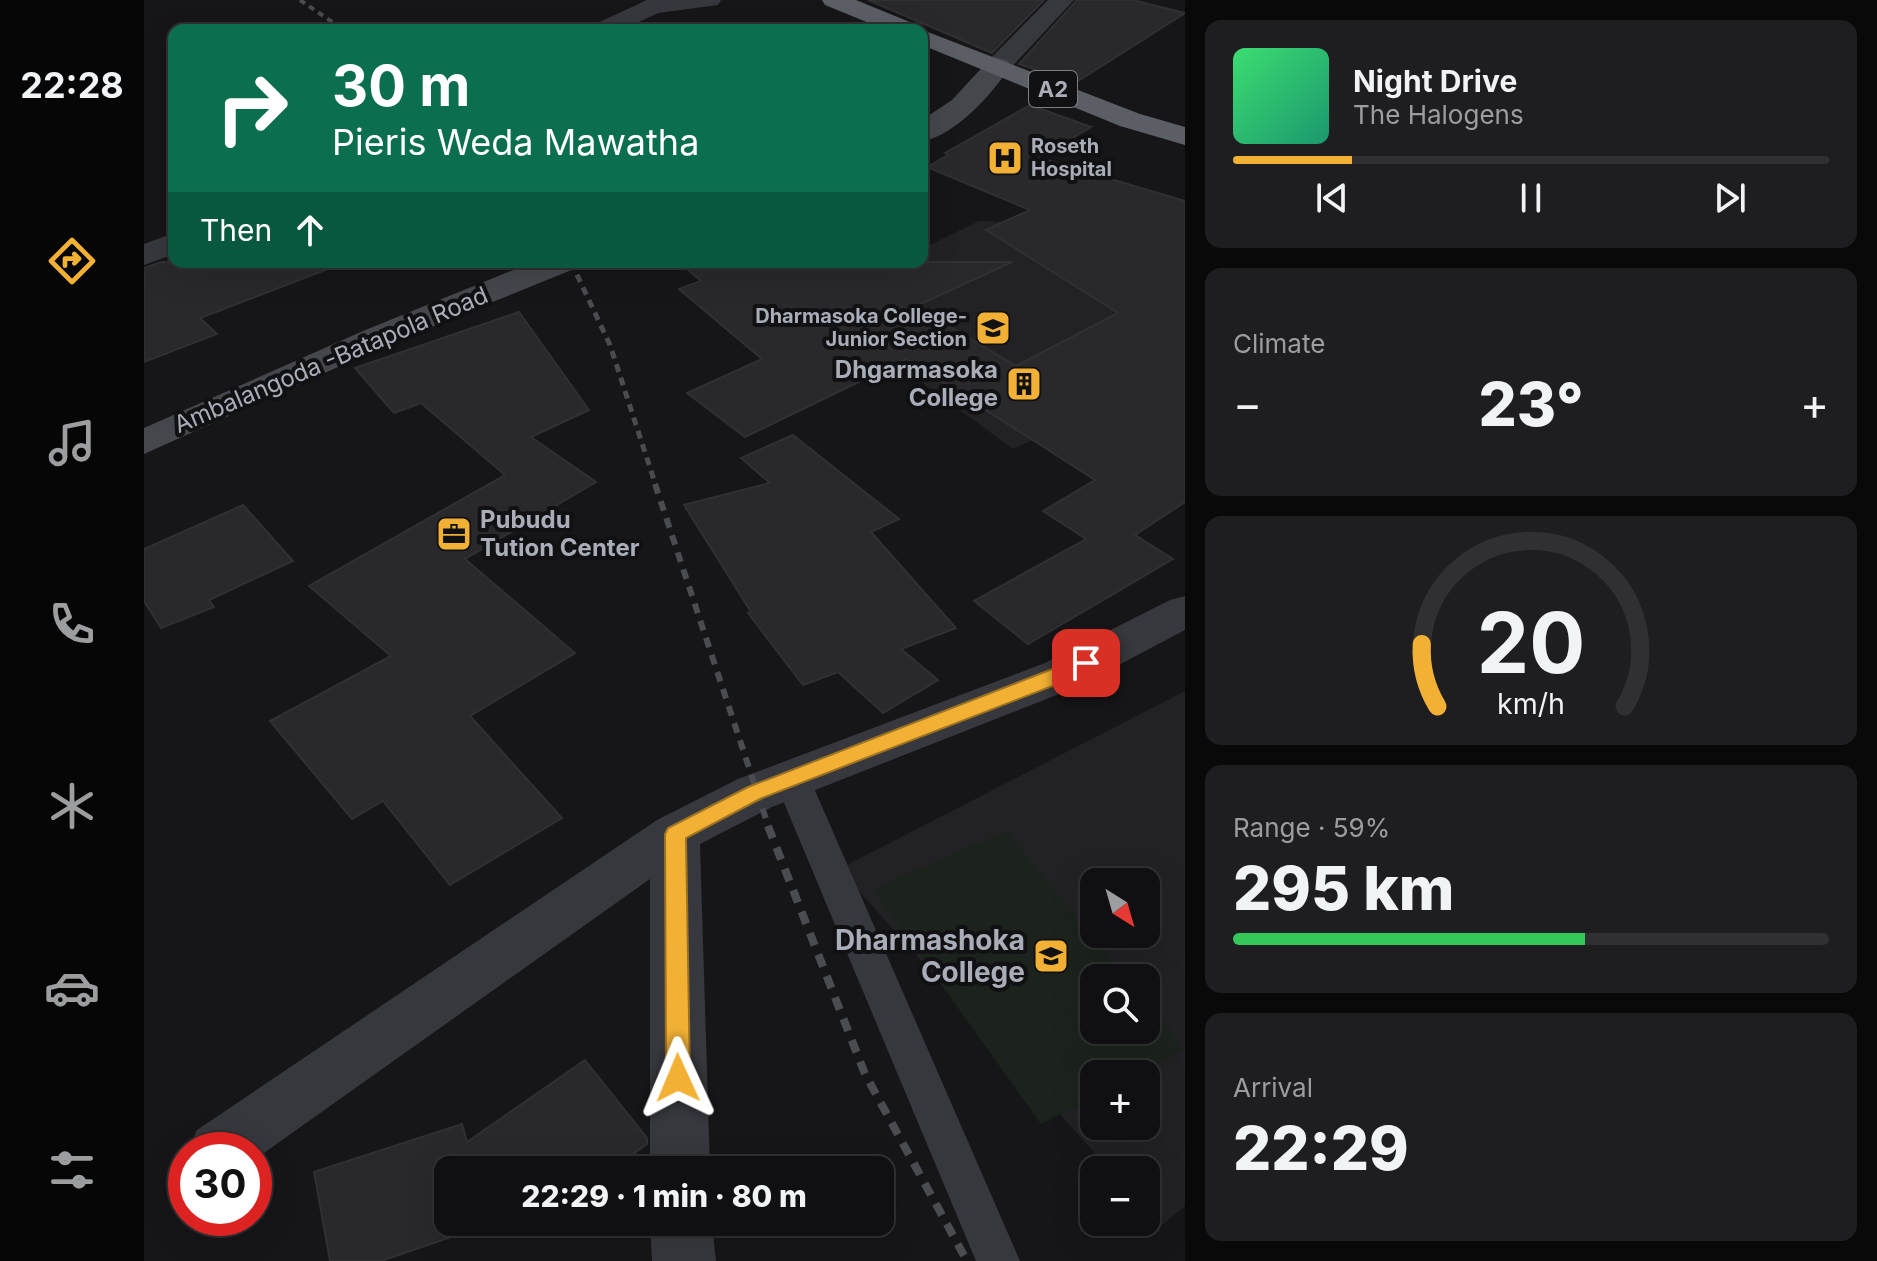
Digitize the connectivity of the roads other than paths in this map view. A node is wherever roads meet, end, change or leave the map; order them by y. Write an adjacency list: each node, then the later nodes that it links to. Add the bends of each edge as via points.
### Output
1 (709, 0): 4 (street, via 653,6)
2 (834, 0): 5 (highway)
3 (1062, 0): 7 (street)
4 (615, 24)
5 (893, 24)
6 (928, 38): 7 (highway, A2)
7 (998, 66): 8 (main road, via 962,106); 9 (highway, A2, via 1130,120)
8 (928, 129)
9 (1185, 136)
10 (168, 245): 11 (street)
11 (144, 255)
12 (547, 268): 13 (main road, Ambalangoda -Batapola Road, via 375,338)
13 (144, 442)
14 (1185, 611): 15 (street, via 1061,675)
15 (774, 786): 16 (street); 20 (lane)
16 (675, 834): 17 (street); 18 (street)
17 (244, 1132)
18 (680, 1156)
19 (682, 1236): 21 (street)
20 (998, 1259)
21 (684, 1261)

